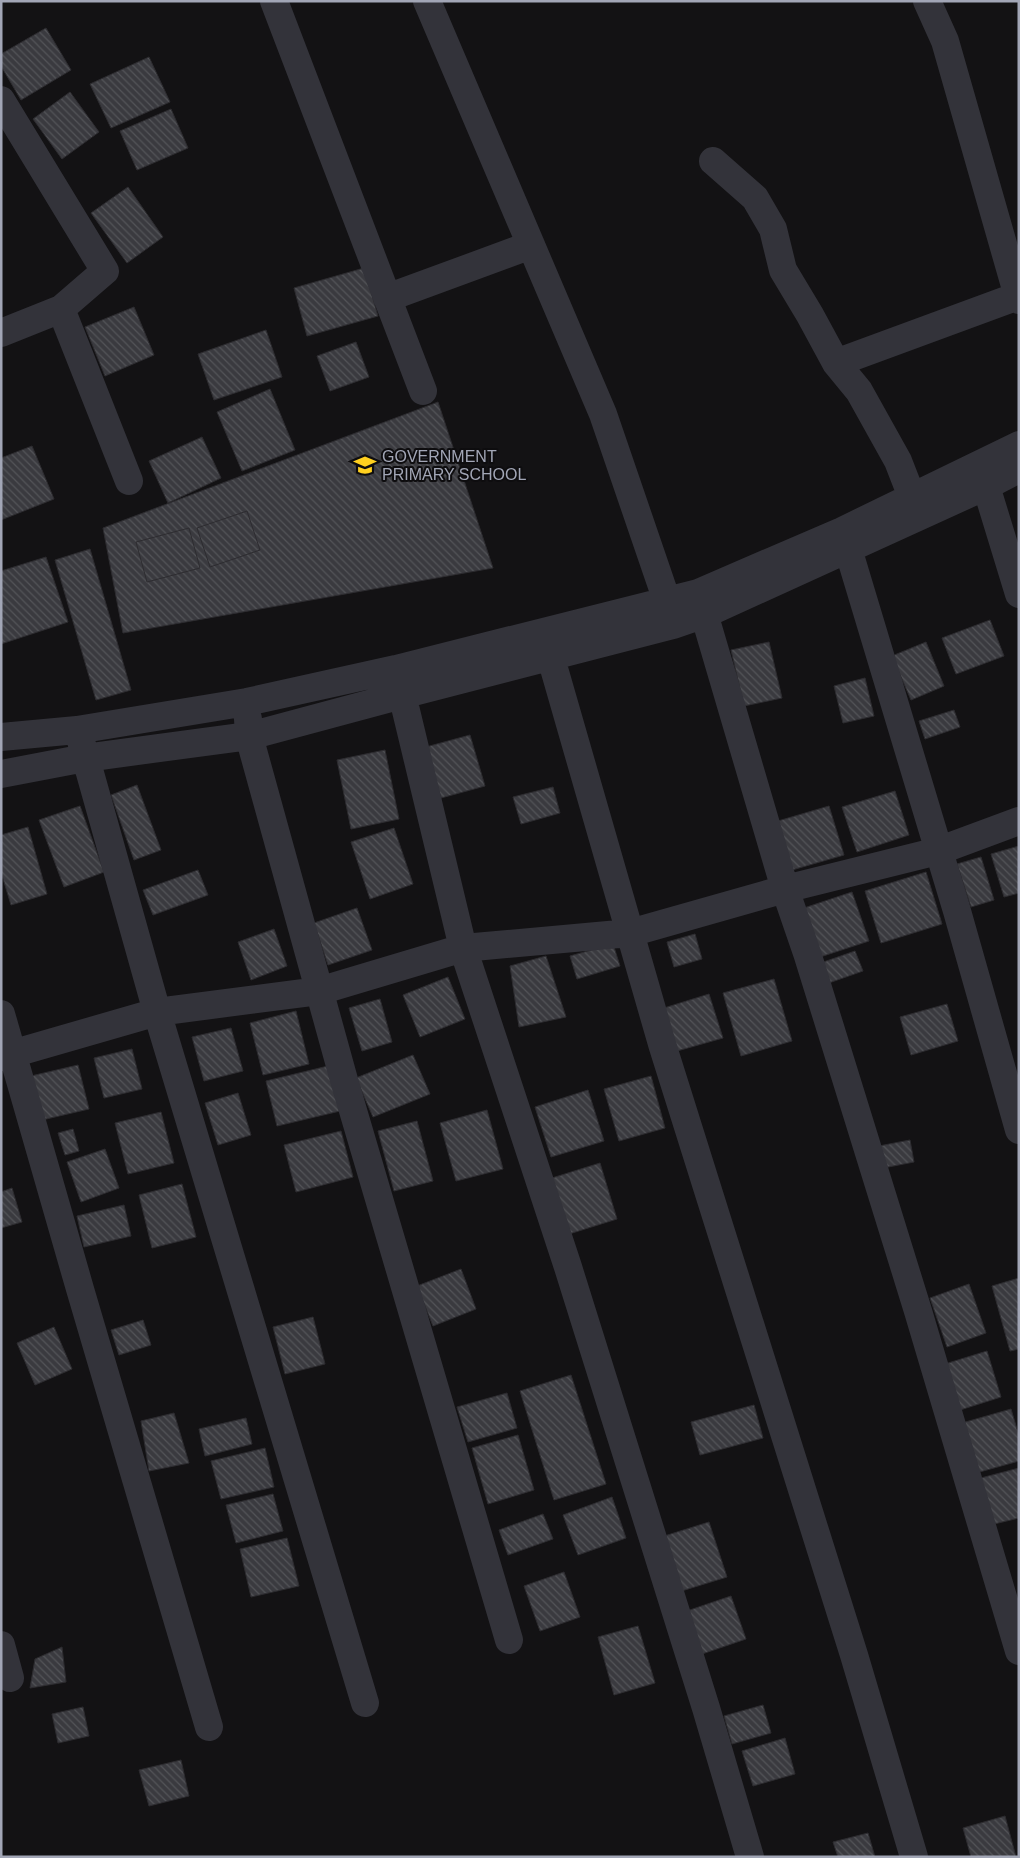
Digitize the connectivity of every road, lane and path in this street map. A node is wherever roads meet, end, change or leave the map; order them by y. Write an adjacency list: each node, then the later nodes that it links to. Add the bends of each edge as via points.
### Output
1 (274, 1): 7 (street)
2 (427, 1): 6 (street)
3 (927, 1): 8 (street, via 945,41)
4 (1, 100): 9 (street, via 105,271)
5 (713, 161): 11 (street, via 755,198 773,229 783,270)
6 (531, 245): 7 (street); 21 (street, via 603,414)
7 (387, 298): 12 (street)
8 (1018, 298): 11 (street)
9 (61, 309): 10 (street); 15 (street)
10 (1, 332)
11 (836, 363): 17 (street, via 859,391 898,461)
12 (423, 391)
13 (1019, 446): 17 (street)
14 (1019, 469): 16 (street)
15 (129, 481)
16 (986, 486): 18 (street); 19 (street)
17 (912, 498): 18 (street)
18 (845, 540): 20 (street); 31 (street)
19 (1019, 594)
20 (702, 603): 21 (street); 32 (street)
21 (670, 613): 22 (street)
22 (547, 645): 23 (street); 33 (street)
23 (399, 682): 24 (street); 26 (street); 34 (street)
24 (247, 702): 25 (street); 26 (street)
25 (78, 730): 27 (street); 28 (street)
26 (250, 736): 28 (street); 35 (street)
27 (1, 737)
28 (85, 758): 29 (street); 36 (street)
29 (1, 774)
30 (1019, 821): 31 (street)
31 (938, 851): 32 (street); 39 (street)
32 (785, 889): 33 (street); 42 (street, via 918,1310)
33 (630, 932): 34 (street); 47 (street)
34 (463, 948): 35 (street); 46 (street, via 571,1276)
35 (319, 990): 36 (street); 40 (street)
36 (157, 1012): 38 (street); 44 (street)
37 (1, 1014): 38 (street)
38 (7, 1056): 45 (street)
39 (1019, 1130)
40 (509, 1640)
41 (1, 1645): 43 (street)
42 (1019, 1651)
43 (10, 1678)
44 (364, 1703)
45 (209, 1727)
46 (750, 1857)
47 (914, 1857)

